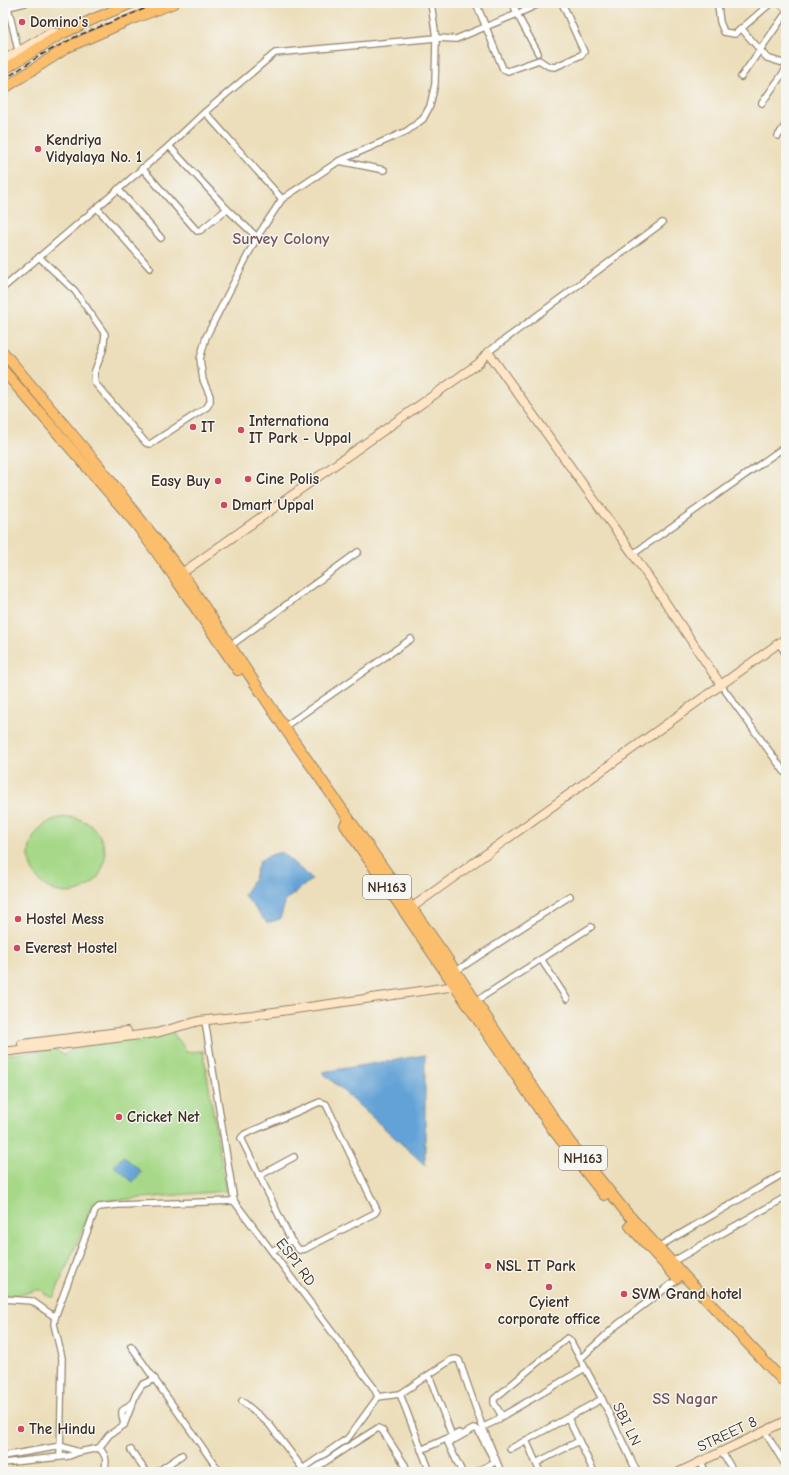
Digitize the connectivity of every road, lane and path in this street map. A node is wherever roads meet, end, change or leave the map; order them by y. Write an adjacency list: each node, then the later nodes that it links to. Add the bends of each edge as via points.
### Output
1 (25, 3): 12 (street)
2 (132, 3): 18 (highway)
3 (174, 3): 28 (highway, via 68,47)
4 (431, 3): 19 (street)
5 (476, 3): 16 (street)
6 (513, 3): 15 (street)
7 (541, 3): 15 (street)
8 (562, 3): 16 (street, via 584,52 555,67 539,60 506,71)
9 (725, 3): 17 (street, via 718,6 724,32 735,34)
10 (771, 3): 17 (street)
11 (781, 3): 13 (street)
12 (8, 5): 20 (street)
13 (786, 8)
14 (786, 13): 21 (street)
15 (517, 14): 16 (street); 22 (street)
16 (486, 27): 19 (street, via 456,39)
17 (741, 28): 21 (street)
18 (61, 34): 20 (street, via 52,32); 26 (highway)
19 (436, 38): 30 (street, via 275,53); 34 (street, via 435,84 430,106 423,119 407,131)
20 (18, 50): 23 (street)
21 (759, 50): 24 (street, via 767,58); 27 (street)
22 (538, 53)
23 (3, 60)
24 (786, 64)
25 (786, 69): 29 (street)
26 (3, 70)
27 (740, 77)
28 (3, 89)
29 (762, 104)
30 (205, 112): 33 (street); 38 (street)
31 (786, 124): 32 (street)
32 (778, 136)
33 (168, 146): 35 (street); 40 (street)
34 (339, 161): 36 (street); 38 (street)
35 (142, 168): 37 (street); 40 (street, via 197,231)
36 (384, 170)
37 (118, 189): 39 (street); 43 (street)
38 (282, 199): 42 (street)
39 (97, 208): 44 (street); 45 (street)
40 (227, 208): 42 (street)
41 (662, 223): 48 (street)
42 (257, 237): 44 (street, via 206,337 200,359 210,402 207,407 150,444 146,443 95,383 94,373 104,350 105,334 75,291)
43 (161, 238)
44 (39, 257): 46 (street)
45 (150, 268)
46 (3, 288)
47 (3, 352): 53 (highway, NH163, via 98,465)
48 (488, 352): 52 (street); 53 (street, via 479,363 327,467)
49 (3, 370): 63 (highway, NH163, via 145,537)
50 (786, 446): 52 (street)
51 (358, 552): 57 (street)
52 (633, 554): 59 (street)
53 (181, 572): 57 (highway, NH163)
54 (786, 638): 56 (street)
55 (411, 639): 60 (street)
56 (779, 643): 58 (street); 59 (street)
57 (230, 646): 60 (highway, NH163)
58 (786, 654)
59 (721, 685): 61 (street); 63 (street)
60 (284, 727): 63 (highway, NH163)
61 (786, 774)
62 (570, 896): 66 (street)
63 (408, 910): 66 (highway, NH163); 67 (highway, NH163)
64 (591, 927): 65 (street)
65 (541, 959): 68 (street); 69 (street)
66 (456, 971): 67 (highway, NH163)
67 (460, 984): 69 (highway, NH163); 70 (street); 79 (highway, NH163, via 558,1137 591,1181)
68 (567, 999)
69 (476, 1001): 79 (highway, NH163, via 569,1140)
70 (205, 1021): 71 (street); 78 (street, ESPI RD)
71 (164, 1030): 72 (street, via 155,1027); 73 (street)
72 (3, 1047)
73 (3, 1052)
74 (294, 1157): 76 (street)
75 (786, 1172): 81 (street)
76 (259, 1176): 80 (street); 80 (street, via 241,1138 312,1104 326,1104 377,1210 305,1249 299,1250)
77 (786, 1197): 83 (street)
78 (234, 1202): 82 (street, ESPI RD); 86 (street, via 99,1207 95,1211)
79 (619, 1208): 81 (highway, NH163); 84 (highway, NH163)
80 (291, 1240): 82 (street)
81 (658, 1247): 83 (highway, NH163)
82 (272, 1251): 95 (street, ESPI RD, via 374,1388)
83 (672, 1262): 92 (highway, NH163)
84 (678, 1279): 88 (street, via 617,1325); 93 (highway, NH163)
85 (3, 1299): 86 (street, via 32,1301)
86 (55, 1318): 108 (street, via 54,1324 62,1358)
87 (131, 1346): 91 (street)
88 (581, 1358): 89 (street); 98 (street, via 570,1340 565,1339 494,1399)
89 (585, 1368): 96 (street); 98 (street)
90 (429, 1375): 94 (street); 101 (street, via 454,1359 458,1360); 103 (street)
91 (155, 1379): 109 (street, via 142,1385 124,1425 109,1435); 131 (street)
92 (786, 1384)
93 (786, 1392)
94 (400, 1394): 95 (street); 113 (street)
95 (378, 1397): 107 (street, via 348,1438)
96 (602, 1399): 99 (street, SBI LN); 141 (street, SBI LN)
97 (242, 1401): 126 (street, via 269,1424)
98 (500, 1418): 101 (street)
99 (568, 1418): 104 (street, SBI LN); 106 (street)
100 (786, 1421): 102 (street, STREET 8)
101 (482, 1425): 103 (street); 124 (street)
102 (765, 1432): 114 (street, STREET 8); 125 (street)
103 (452, 1436): 105 (street)
104 (526, 1440): 111 (street, SBI LN); 123 (street)
105 (446, 1441): 113 (street); 135 (street); 136 (street, via 475,1428 478,1430 494,1462)
106 (580, 1441): 123 (street); 140 (street)
107 (342, 1442): 110 (street); 119 (street)
108 (60, 1446): 115 (street); 117 (street); 118 (street)
109 (99, 1448): 115 (street); 128 (street, via 104,1453)
110 (346, 1448): 121 (street); 133 (street, via 378,1428 405,1465)
111 (510, 1449)
112 (130, 1450): 129 (street)
113 (421, 1450): 134 (street)
114 (721, 1451): 120 (street, STREET 8); 143 (street)
115 (80, 1452): 118 (street)
116 (182, 1455): 130 (street)
117 (3, 1456)
118 (60, 1456): 122 (street)
119 (321, 1457): 121 (street); 126 (street)
120 (700, 1461): 127 (street); 142 (street, STREET 8)
121 (325, 1462): 132 (street)
122 (3, 1463)
123 (536, 1463): 139 (street)
124 (498, 1464): 137 (street); 138 (street)
125 (786, 1466)
126 (300, 1470)
127 (705, 1470)
128 (104, 1472)
129 (146, 1472)
130 (157, 1472)
131 (220, 1472)
132 (310, 1472)
133 (405, 1472)
134 (430, 1472)
135 (462, 1472)
136 (476, 1472)
137 (484, 1472)
138 (501, 1472)
139 (540, 1472)
140 (594, 1472)
141 (637, 1472)
142 (679, 1472)
143 (734, 1472)

